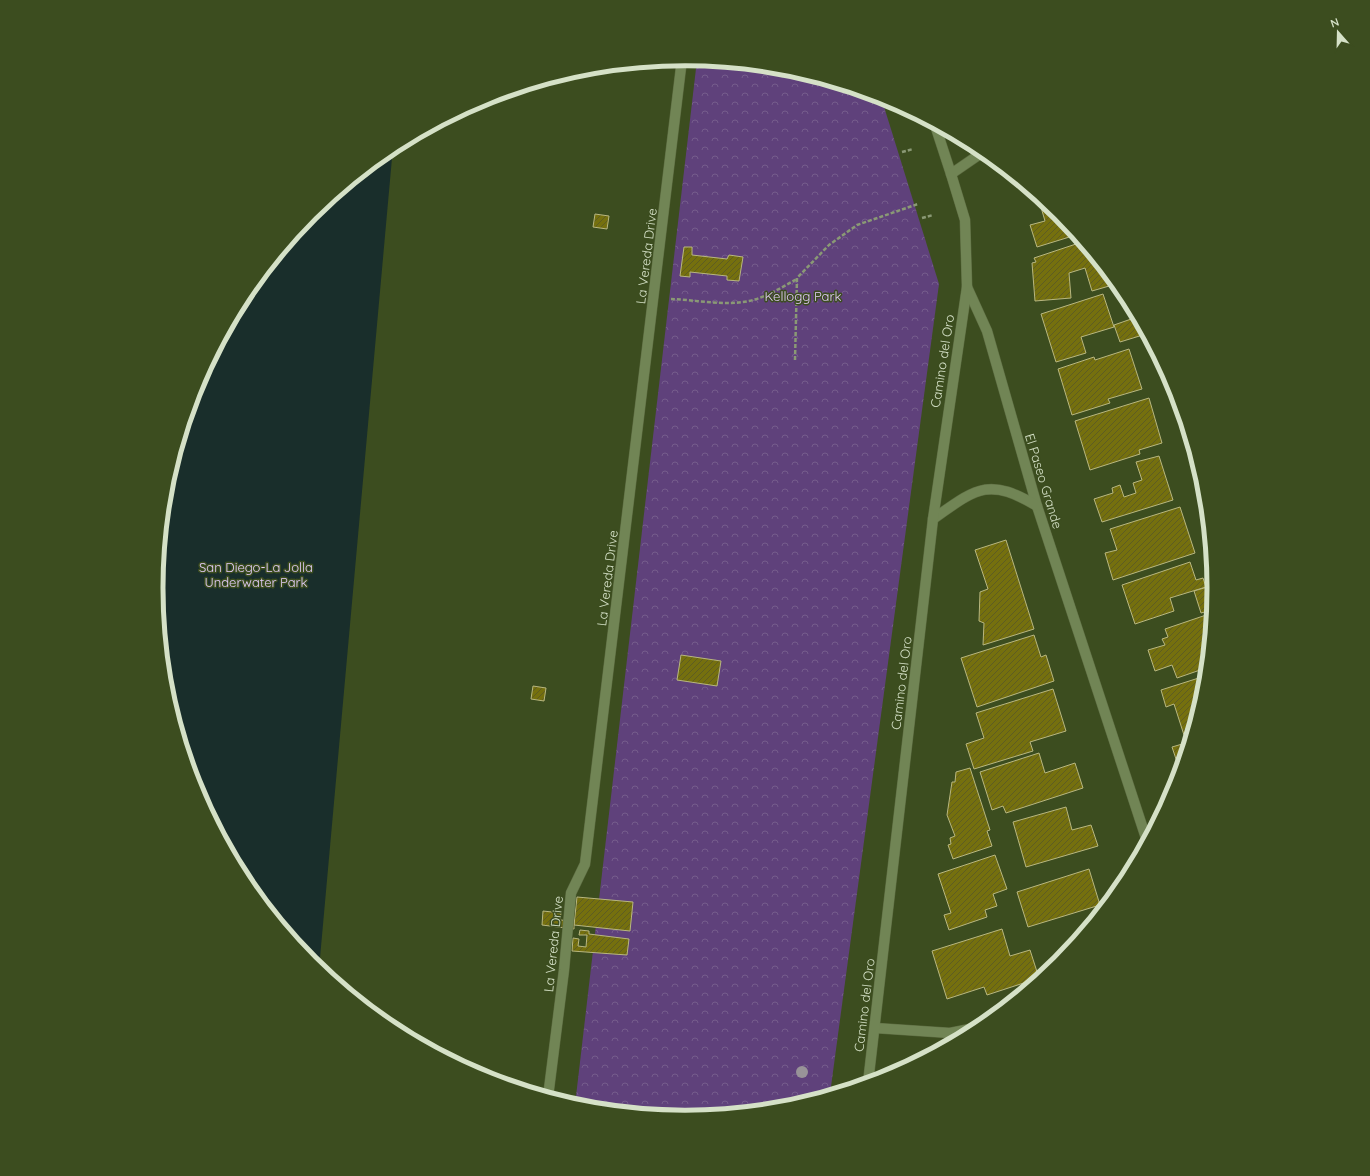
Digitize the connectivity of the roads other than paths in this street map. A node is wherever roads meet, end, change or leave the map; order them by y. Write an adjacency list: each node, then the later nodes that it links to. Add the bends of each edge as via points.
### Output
1 (681, 66): 12 (street, La Vereda Drive, via 655,299 584,864 571,893)
2 (937, 131): 4 (street, El Paseo Grande)
3 (977, 156): 4 (street)
4 (951, 174): 5 (street, El Paseo Grande, via 965,220)
5 (967, 287): 6 (street, El Paseo Grande, via 987,331); 7 (street, Camino del Oro)
6 (1037, 506): 7 (street, via 1013,492 999,488 986,489 969,495); 8 (street, El Paseo Grande)
7 (933, 519): 9 (street, Camino del Oro)
8 (1145, 834)
9 (875, 1028): 10 (street, via 950,1033); 11 (street, Camino del Oro)
10 (961, 1031)
11 (869, 1076)
12 (549, 1092)

